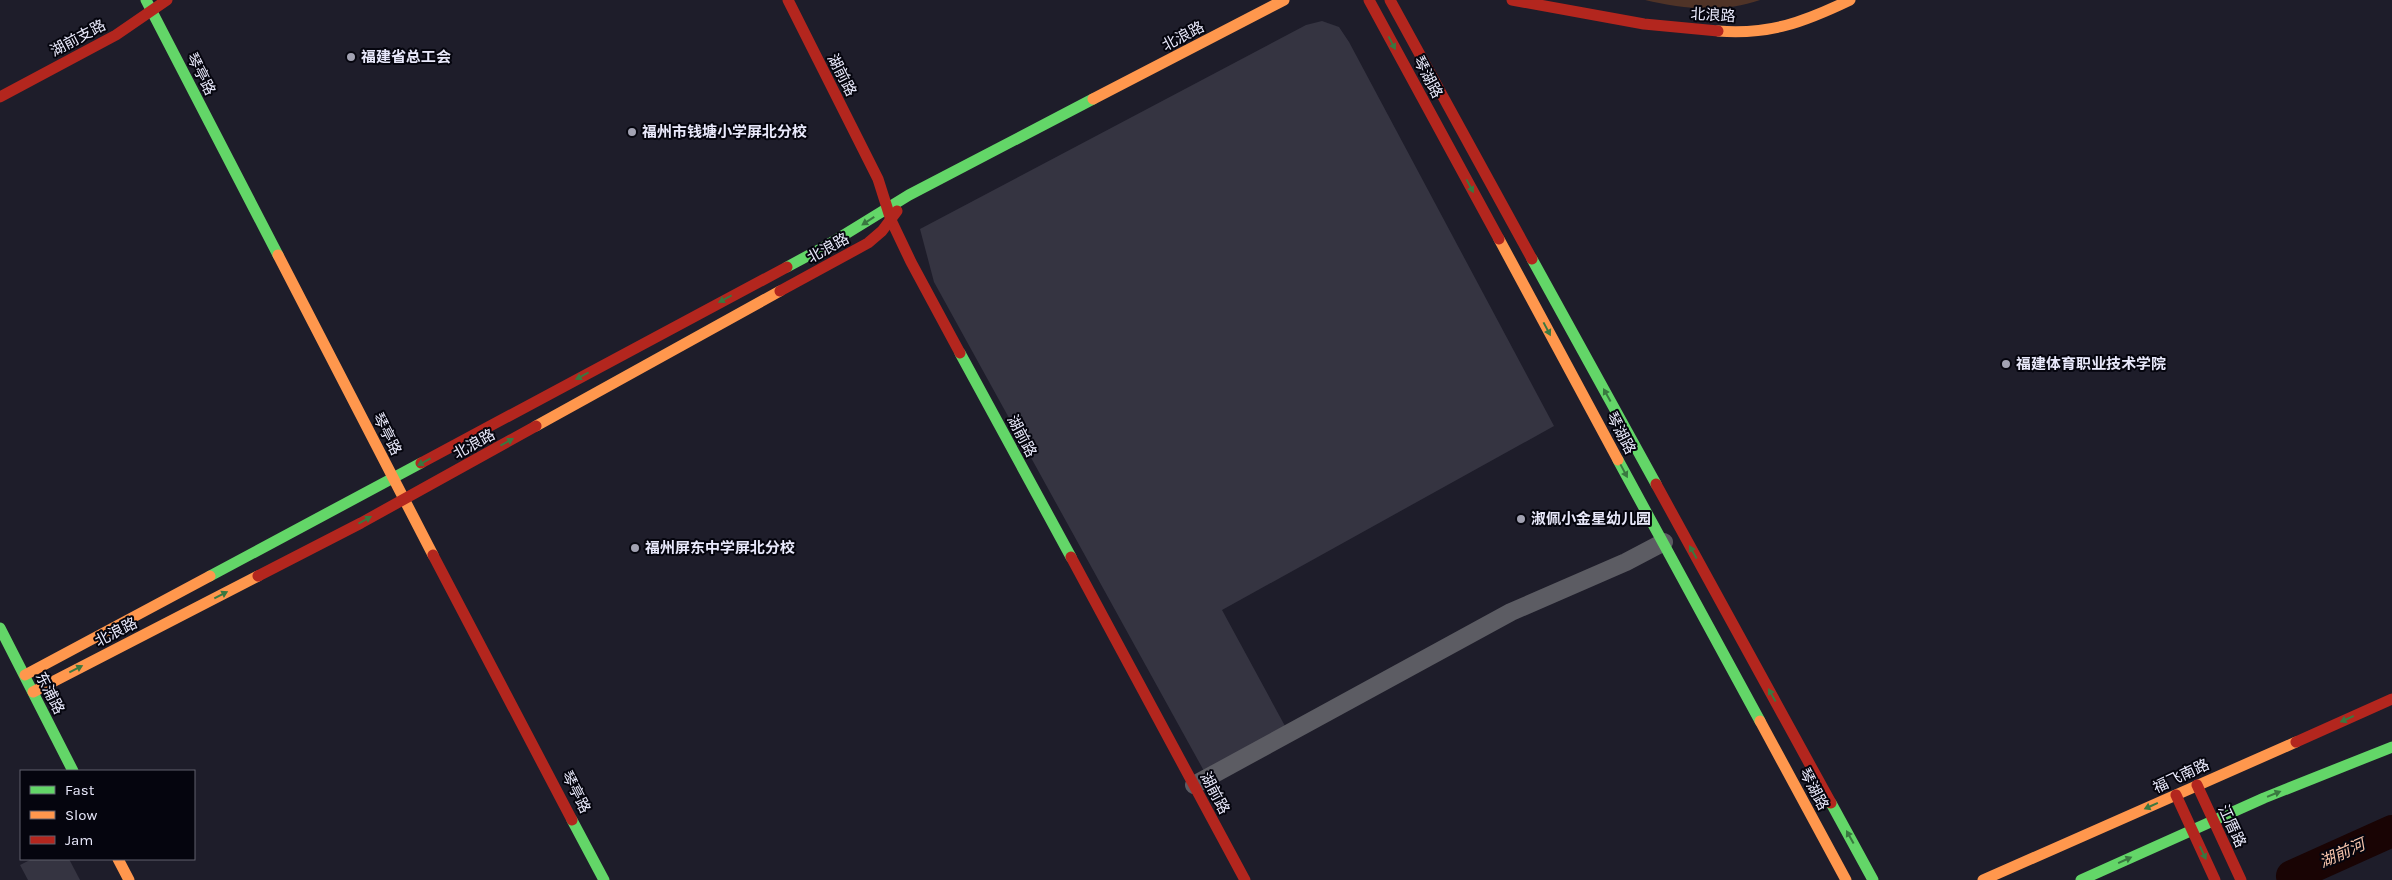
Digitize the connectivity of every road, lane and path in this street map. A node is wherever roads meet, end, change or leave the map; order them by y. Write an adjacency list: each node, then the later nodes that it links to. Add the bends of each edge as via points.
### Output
1 (146, 0): 9 (main road, 琴亭路)
2 (167, 0): 9 (main road, 湖前支路)
3 (788, 0): 12 (main road, 湖前路, via 878,179)
4 (1284, 0): 11 (main road, 北浪路)
5 (1369, 0): 16 (main road, 琴湖路, one-way to 16)
6 (1390, 0): 33 (main road, one-way to 6)
7 (1512, 0): 8 (main road, 北浪路, via 1644,24 1735,32 1782,28)
8 (1850, 0)
9 (151, 11): 10 (main road, 湖前支路, via 116,35); 14 (main road, 琴亭路)
10 (0, 97)
11 (909, 195): 12 (main road, 北浪路); 13 (main road, 北浪路)
12 (888, 208): 13 (main road, 湖前路); 14 (main road, 北浪路, one-way to 14, via 826,246)
13 (891, 220): 15 (main road, 北浪路, one-way to 13, via 868,243); 23 (main road, 湖前路)
14 (393, 479): 15 (main road, 琴亭路); 18 (main road, 北浪路)
15 (404, 499): 19 (main road, 北浪路, one-way to 15); 30 (main road, 琴亭路)
16 (1664, 542): 23 (street, via 1511,612); 32 (main road, 琴湖路)
17 (0, 628): 18 (main road, 东浦路)
18 (25, 675): 19 (main road, 东浦路)
19 (33, 692): 22 (main road, 东浦路)
20 (2392, 699): 24 (main road, 福飞南路, one-way to 24)
21 (2392, 747): 26 (main road, one-way to 21)
22 (72, 770)
23 (1194, 785): 31 (main road, 湖前路)
24 (2197, 785): 25 (main road, 福飞南路); 26 (main road, 江厝路)
25 (2176, 795): 27 (main road); 34 (main road, 福飞南路, one-way to 34)
26 (2213, 821): 27 (main road); 37 (main road, 江厝路)
27 (2192, 830): 35 (main road, one-way to 27); 36 (main road, one-way to 36)
28 (119, 860): 29 (main road)
29 (129, 880)
30 (604, 880)
31 (1245, 880)
32 (1846, 880)
33 (1873, 880)
34 (1983, 880)
35 (2081, 880)
36 (2215, 880)
37 (2241, 880)

